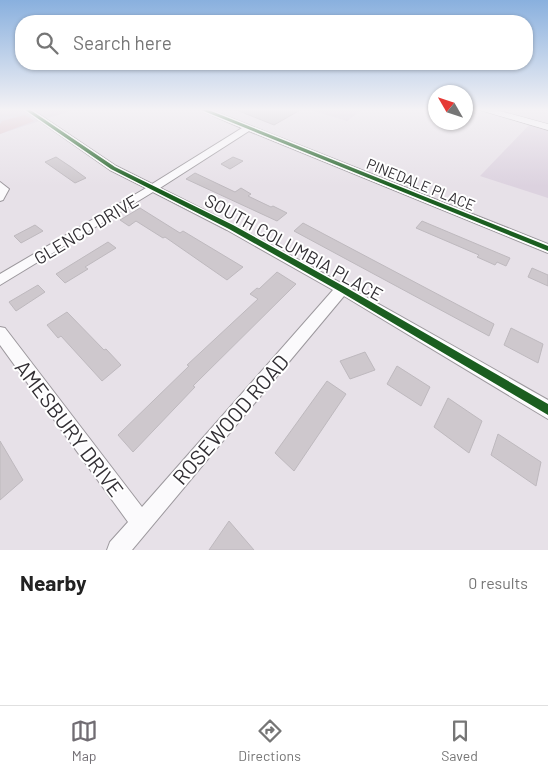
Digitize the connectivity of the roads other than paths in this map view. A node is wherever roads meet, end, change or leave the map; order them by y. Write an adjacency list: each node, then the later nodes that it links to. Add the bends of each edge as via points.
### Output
1 (63, 135): 5 (street, SOUTH COLUMBIA PLACE, via 113,168)
2 (237, 135): 5 (street, GLENCO DRIVE)
3 (265, 135): 7 (street, PINEDALE PLACE)
4 (0, 184): 6 (street, via 4,189)
5 (153, 188): 8 (street, GLENCO DRIVE); 9 (street, SOUTH COLUMBIA PLACE, via 231,226)
6 (0, 198)
7 (548, 249)
8 (0, 280)
9 (342, 289): 11 (street, SOUTH COLUMBIA PLACE); 12 (street, ROSEWOOD ROAD)
10 (0, 333): 12 (street, AMESBURY DRIVE)
11 (548, 410)
12 (141, 523): 13 (street, ROSEWOOD ROAD)
13 (118, 550)

